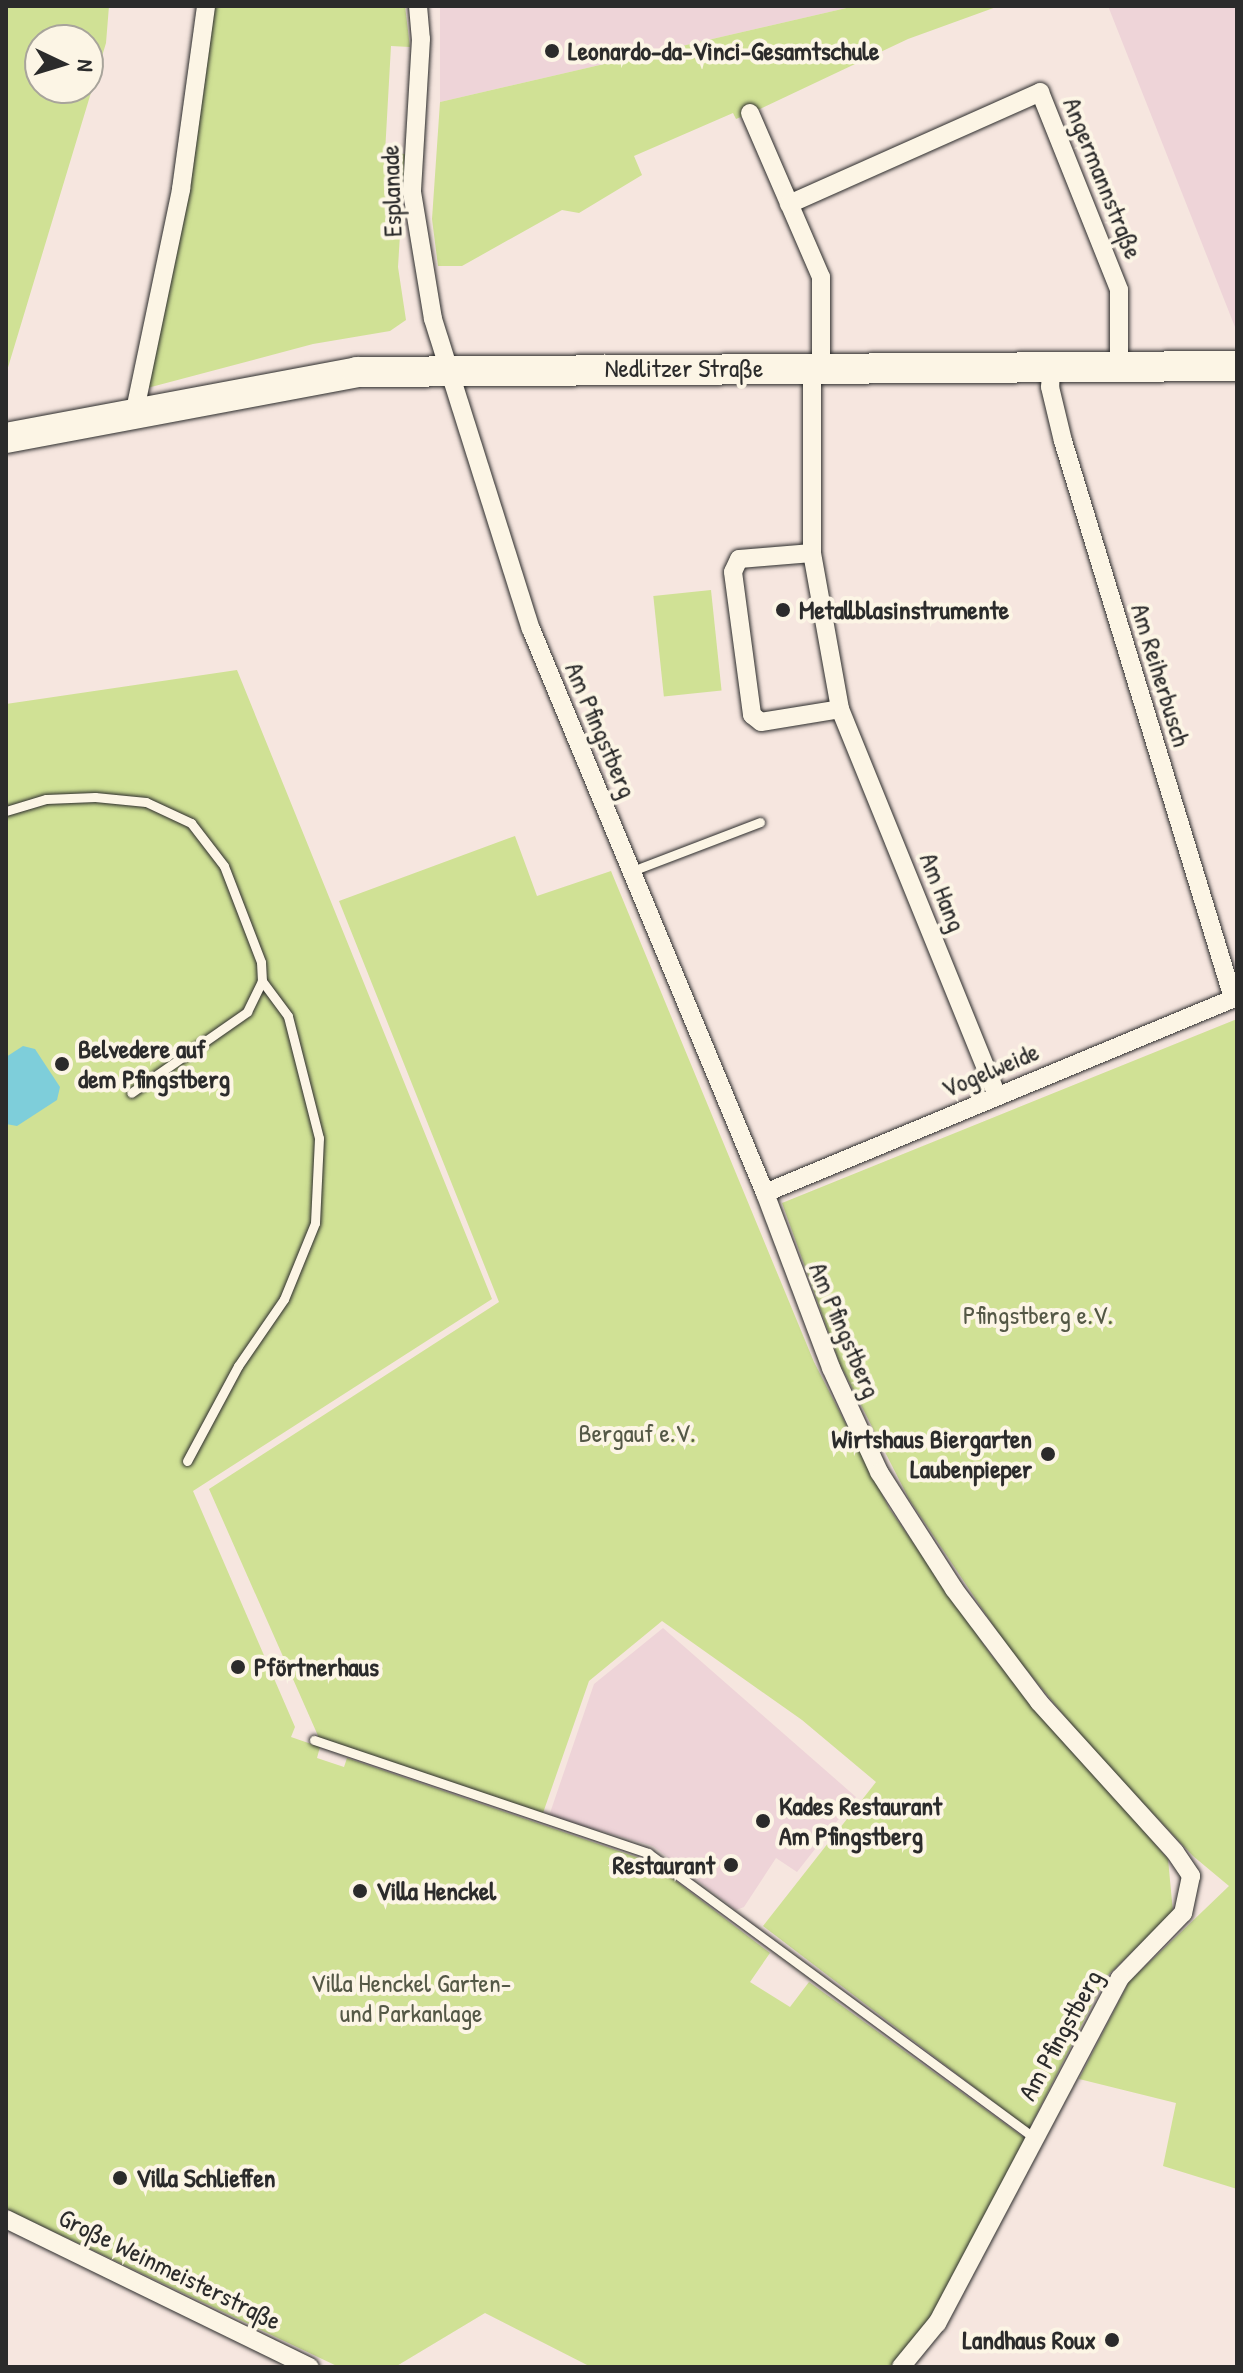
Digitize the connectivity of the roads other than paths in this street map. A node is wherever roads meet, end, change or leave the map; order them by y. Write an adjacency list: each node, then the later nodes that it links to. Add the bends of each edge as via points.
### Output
1 (206, 6): 10 (street, via 181,189)
2 (418, 6): 9 (street, Esplanade, via 421,39 412,192 423,274)
3 (750, 113): 4 (street)
4 (789, 204): 6 (street, Angermannstraße, via 1040,92 1119,290); 8 (street, via 821,277)
5 (1051, 364): 6 (main road, Nedlitzer Straße); 8 (main road, Nedlitzer Straße); 18 (street, Am Reiherbusch, via 1050,387 1063,441)
6 (1119, 365): 7 (main road, Nedlitzer Straße)
7 (1237, 366)
8 (817, 367): 9 (main road, Nedlitzer Straße); 12 (street, Am Hang)
9 (450, 370): 10 (main road, Nedlitzer Straße, via 319,377); 16 (street, Am Pfingstberg, via 531,629)
10 (135, 410): 11 (main road, Nedlitzer Straße)
11 (6, 438)
12 (812, 553): 13 (street, Am Hang); 13 (street, via 739,559 733,572 752,715 761,722)
13 (840, 709): 20 (street, Am Hang)
14 (6, 811): 17 (lane, via 46,799 95,797 146,802 191,823 224,866 261,962)
15 (760, 822): 16 (lane)
16 (632, 871): 21 (street, Am Pfingstberg)
17 (262, 981): 19 (lane, via 247,1012); 22 (lane, via 288,1016 319,1138 315,1223 284,1299 238,1366)
18 (1235, 998): 20 (street, Vogelweide)
19 (131, 1093)
20 (997, 1095): 21 (street, Vogelweide)
21 (765, 1193): 24 (street, Am Pfingstberg, via 831,1368 897,1503 998,1651 1191,1876 1183,1913 1120,1978)
22 (187, 1461)
23 (314, 1740): 24 (lane, via 648,1853)
24 (1033, 2137): 27 (street, Am Pfingstberg, via 937,2323)
25 (6, 2219): 26 (street, Große Weinmeisterstraße)
26 (310, 2367)
27 (901, 2367)

